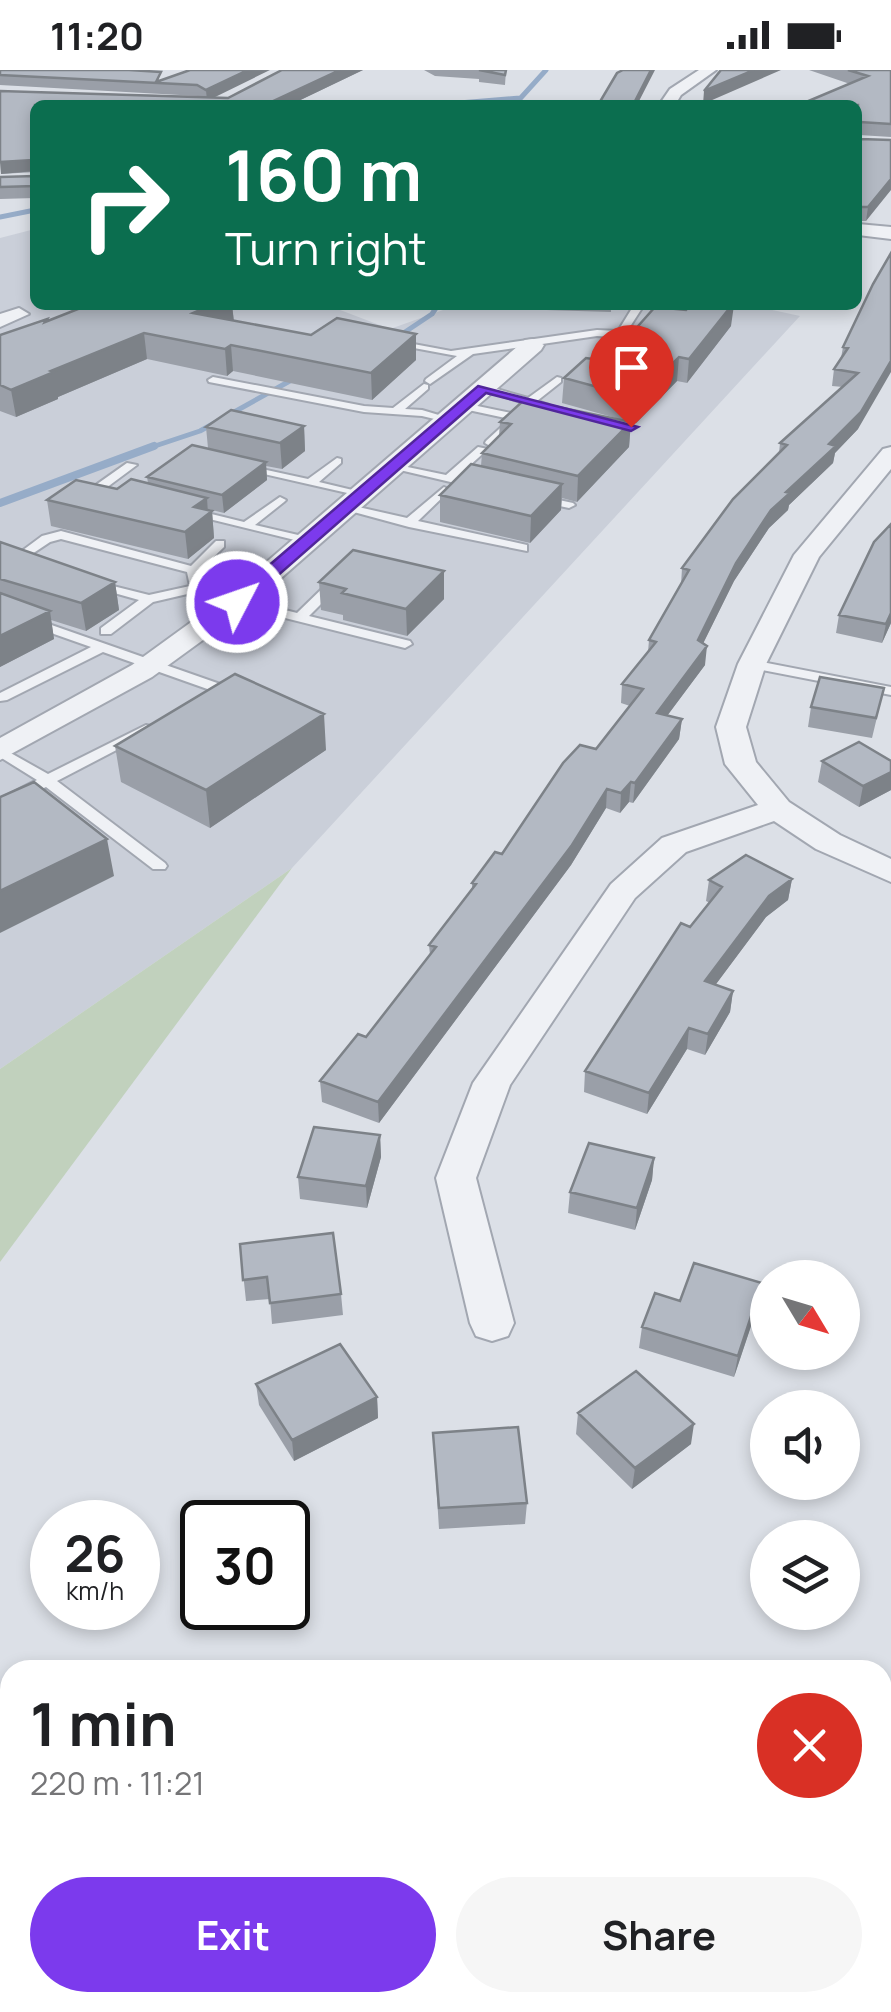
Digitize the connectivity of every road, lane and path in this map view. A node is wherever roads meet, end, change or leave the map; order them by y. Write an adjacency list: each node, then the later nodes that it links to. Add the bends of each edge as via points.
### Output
1 (708, 70): 2 (street)
2 (670, 100)
3 (862, 230): 4 (street)
4 (891, 233)
5 (636, 310): 6 (lane)
6 (621, 334): 8 (lane); 10 (lane)
7 (376, 340): 9 (lane, via 452,354)
8 (533, 345): 9 (lane); 14 (street)
9 (470, 351): 15 (lane)
10 (589, 370)
11 (214, 380): 15 (lane)
12 (556, 380): 13 (lane)
13 (529, 403): 14 (lane); 16 (lane)
14 (464, 405): 15 (lane); 17 (lane); 23 (street)
15 (396, 411)
16 (563, 411)
17 (518, 418): 18 (lane); 25 (lane)
18 (537, 422)
19 (891, 454): 50 (street, via 807,556)
20 (337, 462): 24 (lane)
21 (131, 465): 28 (lane, via 97,490)
22 (235, 466): 24 (lane)
23 (393, 466): 25 (lane); 30 (street)
24 (310, 483): 30 (lane)
25 (446, 484): 26 (lane); 33 (lane)
26 (482, 486)
27 (517, 494): 31 (lane)
28 (134, 499)
29 (280, 500): 34 (lane)
30 (353, 501): 33 (lane); 35 (street)
31 (570, 505)
32 (172, 508): 34 (lane)
33 (409, 522): 37 (lane)
34 (246, 526): 35 (lane)
35 (307, 541): 44 (street)
36 (220, 544): 39 (lane)
37 (523, 548)
38 (34, 566): 39 (lane, via 17,559 61,535)
39 (193, 570): 42 (lane)
40 (340, 578): 46 (lane)
41 (91, 583): 43 (lane)
42 (196, 588): 43 (lane); 44 (lane)
43 (149, 599): 47 (lane)
44 (237, 602): 46 (lane); 51 (street)
45 (0, 611): 49 (lane)
46 (300, 618): 48 (lane)
47 (106, 631)
48 (405, 644)
49 (100, 648): 51 (lane); 54 (lane)
50 (752, 664): 53 (lane); 61 (street, via 731,727 741,764)
51 (150, 666): 52 (lane); 58 (street)
52 (222, 690): 55 (lane); 56 (lane)
53 (891, 691)
54 (2, 698)
55 (204, 698)
56 (254, 700)
57 (169, 717): 59 (lane)
58 (1, 751): 59 (lane)
59 (48, 780): 60 (lane); 62 (lane)
60 (0, 805)
61 (778, 809): 63 (street); 64 (street, via 674,846 623,891 492,1082 456,1178)
62 (159, 866)
63 (891, 872)
64 (492, 1323)

